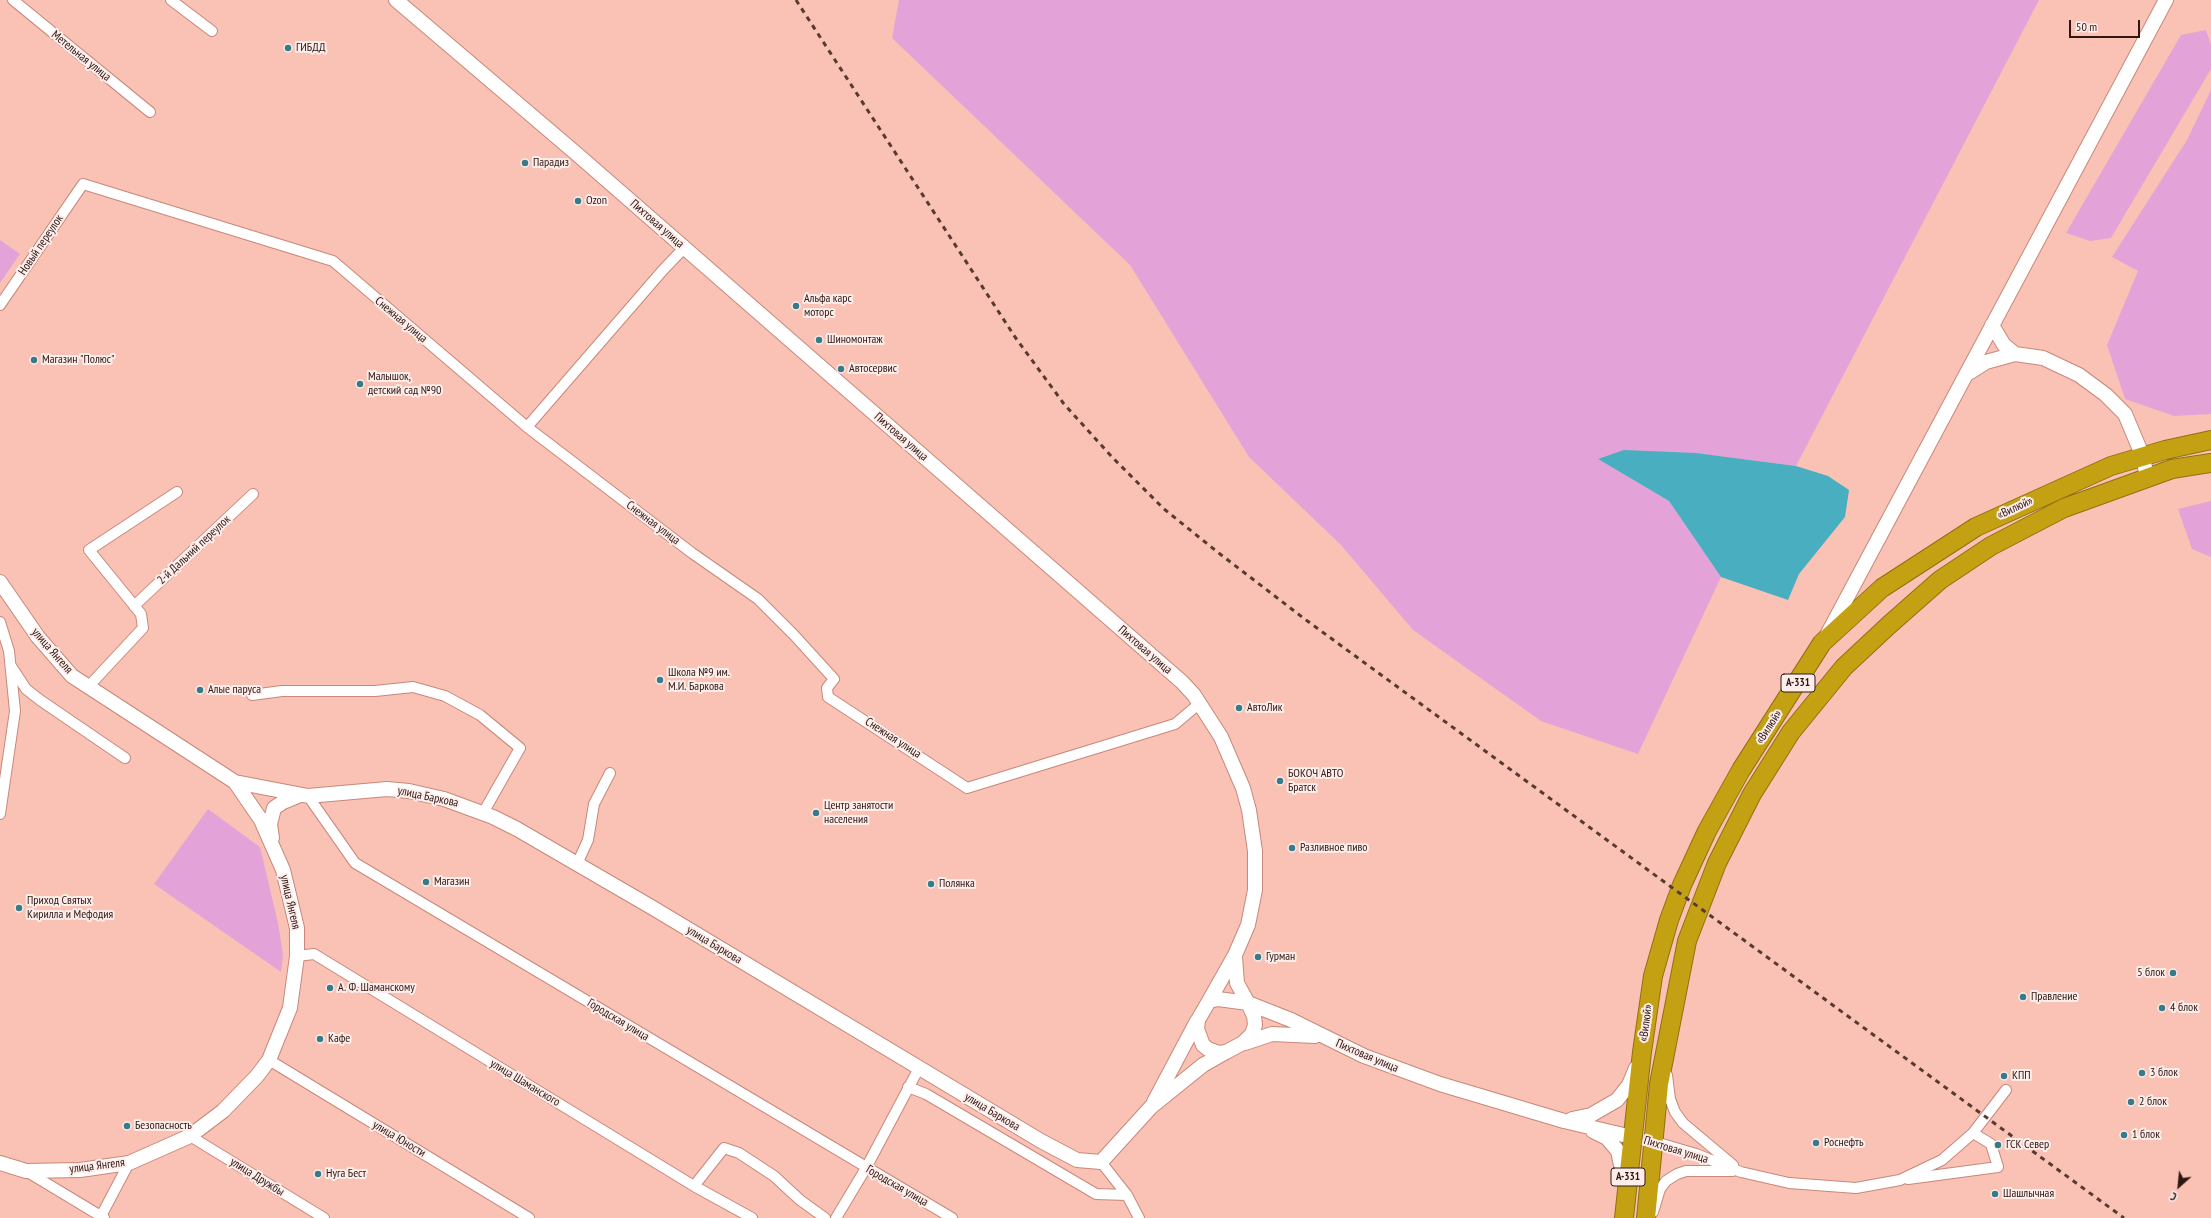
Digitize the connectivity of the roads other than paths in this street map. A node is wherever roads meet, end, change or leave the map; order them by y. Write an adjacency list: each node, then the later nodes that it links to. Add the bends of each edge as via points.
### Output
1 (13, 0): 6 (street, Метельная улица)
2 (171, 0): 5 (street)
3 (396, 0): 8 (street, Пихтовая улица)
4 (2166, 0): 10 (street)
5 (212, 31)
6 (150, 112)
7 (83, 184): 9 (street, Новый переулок); 13 (street, Снежная улица, via 333,261)
8 (684, 248): 13 (street); 27 (street, Пихтовая улица, via 1182,682)
9 (0, 305)
10 (1992, 325): 11 (street, via 2004,345); 12 (street)
11 (2015, 354): 12 (street, via 1986,362); 15 (street, via 2044,358 2079,375 2106,395 2125,414)
12 (1967, 374): 23 (street)
13 (527, 427): 27 (street, Снежная улица, via 692,553 758,599 834,679 827,688 828,697 966,788 1175,724)
14 (2211, 440): 15 (highway, «Вилюй» / А-331)
15 (2143, 457): 17 (street); 23 (highway, «Вилюй» / А-331, via 2104,469 1976,527 1882,588)
16 (2211, 463): 17 (highway, «Вилюй» / А-331, via 2172,469)
17 (2147, 478): 43 (highway, «Вилюй» / А-331, via 2064,508 1991,546 1940,580 1844,667 1791,732 1752,794 1717,863 1687,941)
18 (177, 492): 21 (street, via 89,550)
19 (253, 494): 21 (street, 2-й Дальний переулок)
20 (0, 582): 25 (street, улица Янгеля, via 57,660)
21 (134, 606): 25 (street, via 141,614 143,628)
22 (0, 622): 24 (street, via 9,651)
23 (1822, 643): 45 (highway, «Вилюй» / А-331, via 1741,770 1707,831 1682,885 1653,976)
24 (10, 666): 28 (street, via 26,688 40,700); 33 (street, via 15,711)
25 (88, 687): 30 (street, улица Янгеля)
26 (252, 695): 32 (street, via 282,691 375,691 413,687 445,696 480,715 520,748)
27 (1200, 703): 36 (street, Пихтовая улица, via 1221,737 1235,767 1243,788 1252,832 1255,890 1250,921)
28 (125, 758)
29 (610, 773): 35 (street, via 594,804 588,840)
30 (235, 782): 31 (street, улица Баркова); 34 (street, улица Янгеля, via 261,820)
31 (304, 795): 32 (street, улица Баркова, via 387,789 428,795); 34 (street, via 274,808 270,824); 59 (street, Городская улица, via 355,863)
32 (483, 813): 35 (street, улица Баркова, via 517,829)
33 (0, 814)
34 (273, 846): 37 (street, улица Янгеля, via 283,870 296,922)
35 (577, 864): 47 (street, улица Баркова)
36 (1235, 955): 38 (street, Пихтовая улица); 39 (street, Пихтовая улица, via 1237,983)
37 (297, 956): 46 (street, улица Янгеля, via 290,1008); 63 (street, улица Шаманского, via 314,954)
38 (1209, 1001): 39 (street, via 1230,999); 40 (street)
39 (1248, 1003): 41 (street, Пихтовая улица, via 1291,1020); 42 (street, via 1254,1016 1254,1025 1252,1034)
40 (1198, 1020): 44 (street, via 1198,1036 1202,1045 1213,1052); 50 (street)
41 (1323, 1037): 42 (street, Пихтовая улица, via 1272,1034); 51 (street, Пихтовая улица, via 1400,1070)
42 (1243, 1043): 44 (street)
43 (1666, 1051): 55 (highway, «Вилюй» / А-331); 61 (street, via 1667,1087 1675,1112 1693,1134)
44 (1226, 1052): 50 (street, via 1198,1069)
45 (1642, 1052): 51 (street, via 1629,1085 1617,1100 1591,1115); 54 (highway, «Вилюй» / А-331)
46 (269, 1060): 53 (street, улица Янгеля, via 223,1111); 68 (street, улица Юности)
47 (919, 1068): 48 (street); 56 (street, улица Баркова, via 1062,1154 1077,1160)
48 (908, 1086): 59 (street); 64 (street, via 926,1094 1096,1194)
49 (2006, 1090): 52 (street, Пихтовая улица)
50 (1151, 1107): 56 (street)
51 (1564, 1121): 54 (street, Пихтовая улица); 65 (street, via 1598,1133 1607,1138 1618,1151 1623,1168)
52 (1973, 1133): 62 (street, Пихтовая улица, via 1942,1160); 62 (street, via 1991,1144 1998,1167)
53 (190, 1136): 58 (street, улица Янгеля); 67 (street, улица Дружбы)
54 (1632, 1137): 55 (highway, Пихтовая улица); 65 (highway, «Вилюй» / А-331)
55 (1652, 1141): 61 (street, Пихтовая улица, via 1696,1154); 75 (highway, «Вилюй» / А-331)
56 (1101, 1162): 64 (street)
57 (0, 1163): 60 (street, улица Янгеля)
58 (130, 1163): 60 (street, улица Янгеля, via 80,1170); 66 (street)
59 (866, 1168): 71 (street); 72 (street, Городская улица)
60 (26, 1171): 66 (street)
61 (1741, 1172): 62 (street, Пихтовая улица, via 1789,1184 1824,1187 1856,1188); 76 (street, via 1686,1171 1677,1174 1666,1181 1660,1189)
62 (1900, 1180)
63 (694, 1186): 69 (street, улица Шаманского); 70 (street, via 724,1148 739,1153 774,1176)
64 (1127, 1195): 73 (street)
65 (1626, 1200): 74 (highway, «Вилюй» / А-331)
66 (103, 1217)
67 (324, 1218)
68 (529, 1218)
69 (752, 1218)
70 (825, 1218)
71 (836, 1218)
72 (952, 1218)
73 (1139, 1218)
74 (1624, 1218)
75 (1646, 1218)
76 (1651, 1218)

